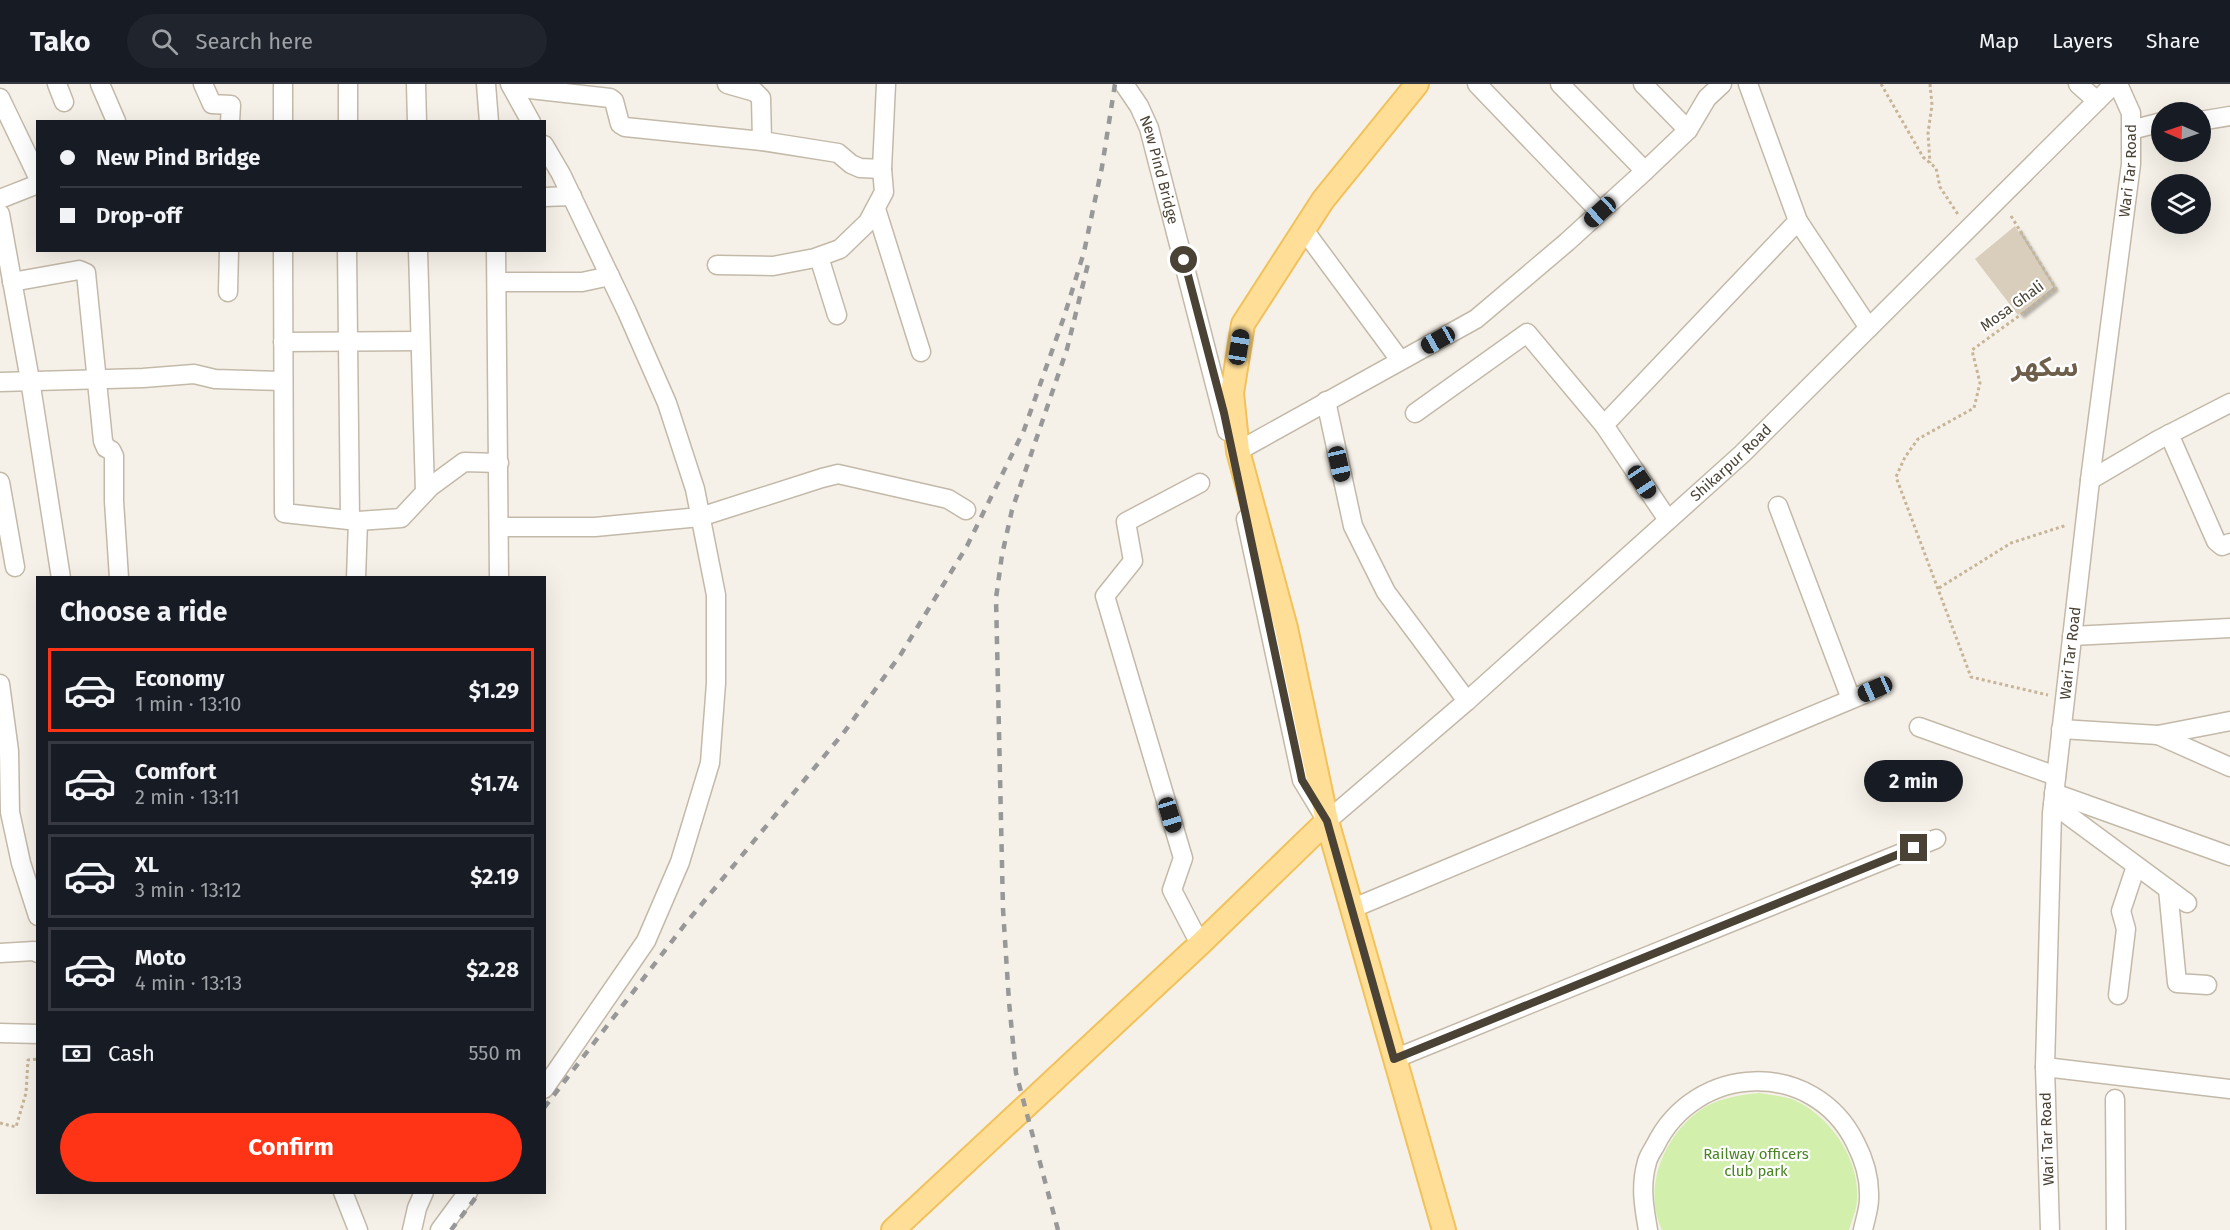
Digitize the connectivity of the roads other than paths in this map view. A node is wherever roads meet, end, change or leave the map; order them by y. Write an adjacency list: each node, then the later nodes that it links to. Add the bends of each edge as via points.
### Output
1 (57, 84): 22 (street)
2 (100, 84): 25 (street)
3 (203, 84): 26 (street, via 212,104 231,105)
4 (283, 84): 27 (street)
5 (348, 84): 28 (street)
6 (416, 84): 29 (street)
7 (486, 84): 30 (street)
8 (727, 84): 35 (street, via 755,92 761,98)
9 (886, 84): 37 (street)
10 (1124, 84): 106 (street, New Pind Bridge, via 1149,128 1224,413 1302,780)
11 (1417, 84): 48 (main road, via 1323,200)
12 (1476, 84): 45 (street)
13 (1560, 84): 38 (street)
14 (1643, 84): 33 (street)
15 (1722, 84): 33 (street, via 1707,98)
16 (1748, 84): 47 (street)
17 (2078, 84): 21 (street)
18 (2116, 84): 21 (street, Shikarpur Road); 34 (street, Wari Tar Road, via 2131,113)
19 (511, 85): 31 (street); 35 (street, via 610,98 620,124 625,127)
20 (0, 98): 39 (street)
21 (2097, 101): 61 (street, Shikarpur Road)
22 (64, 102)
23 (2230, 116): 24 (street)
24 (2211, 119)
25 (116, 120)
26 (230, 120)
27 (283, 120)
28 (348, 120)
29 (417, 120)
30 (489, 120)
31 (530, 120)
32 (2151, 125): 34 (street)
33 (1688, 130): 38 (street)
34 (2131, 130): 78 (street, Wari Tar Road, via 2131,164)
35 (762, 141): 37 (street, via 838,153 860,168)
36 (546, 149): 42 (street)
37 (882, 168): 44 (street, via 884,192)
38 (1645, 171): 45 (street)
39 (36, 173)
40 (36, 185): 43 (street)
41 (546, 196): 42 (street)
42 (572, 196): 56 (street)
43 (0, 199)
44 (876, 210): 54 (street, via 840,249); 65 (street)
45 (1600, 212): 66 (street, via 1476,319)
46 (0, 213): 57 (street)
47 (1798, 221): 61 (street); 74 (street)
48 (1304, 230): 66 (street); 76 (main road, via 1243,324 1232,393)
49 (229, 252): 59 (street)
50 (283, 252): 64 (street)
51 (347, 252): 62 (street)
52 (418, 252): 63 (street)
53 (496, 252): 58 (street)
54 (819, 257): 55 (street, via 773,266); 60 (street)
55 (717, 265)
56 (610, 276): 58 (street, via 582,282); 84 (street, via 667,403 695,489)
57 (12, 282): 67 (street, via 79,270 86,273); 68 (street)
58 (497, 282): 77 (street)
59 (228, 292)
60 (837, 315)
61 (1869, 328): 86 (street, Shikarpur Road, via 1742,454)
62 (347, 341): 63 (street); 64 (street); 85 (street)
63 (420, 341): 81 (street)
64 (283, 342): 69 (street)
65 (921, 352)
66 (1400, 360): 71 (street)
67 (98, 379): 68 (street); 69 (street, via 194,374 215,379); 91 (street, via 103,441 114,456)
68 (30, 380): 70 (street); 90 (street)
69 (283, 381): 85 (street, via 284,513)
70 (0, 382)
71 (1326, 401): 76 (street); 99 (street, via 1353,526 1386,592)
72 (2230, 403): 75 (street)
73 (1415, 413): 74 (street, via 1527,333)
74 (1604, 425): 86 (street)
75 (2169, 434): 78 (street); 88 (street, via 2216,541 2222,546)
76 (1238, 451): 106 (main road, via 1286,628)
77 (499, 463): 81 (street, via 464,462); 87 (street)
78 (2090, 480): 95 (street, Wari Tar Road)
79 (0, 482): 89 (street)
80 (1200, 483): 114 (street, via 1126,522 1133,561 1105,596 1183,858 1172,890)
81 (425, 492): 85 (street, via 401,518)
82 (1778, 506): 98 (street)
83 (966, 510): 84 (street, via 948,499 838,474)
84 (700, 518): 87 (street, via 595,527); 123 (street, via 716,595 716,683 710,763 680,862 646,941)
85 (354, 520): 92 (street)
86 (1668, 520): 99 (street, Shikarpur Road)
87 (499, 527): 93 (street)
88 (2230, 543)
89 (15, 567)
90 (61, 576)
91 (119, 576)
92 (356, 576)
93 (499, 576)
94 (2230, 628): 95 (street)
95 (2072, 636): 102 (street, Wari Tar Road)
96 (0, 684): 113 (street, via 9,751 10,812)
97 (1875, 689): 98 (street)
98 (1851, 699): 112 (street)
99 (1467, 701): 106 (street, Shikarpur Road)
100 (2230, 721): 103 (street)
101 (1919, 727): 105 (street)
102 (2061, 729): 103 (street); 105 (street, Wari Tar Road)
103 (2158, 735): 104 (street)
104 (2230, 766)
105 (2055, 791): 108 (street); 109 (street); 122 (street, Wari Tar Road)
106 (1327, 821): 112 (main road); 114 (main road)
107 (1936, 839): 121 (street)
108 (2230, 856)
109 (2136, 866): 110 (street); 118 (street, via 2121,911 2126,929)
110 (2168, 889): 111 (street); 117 (street, via 2177,983)
111 (2187, 903)
112 (1351, 909): 121 (main road)
113 (36, 910)
114 (1200, 944): 132 (main road)
115 (36, 952): 116 (street)
116 (0, 953)
117 (2207, 985)
118 (2118, 995)
119 (0, 1033): 120 (street)
120 (36, 1034)
121 (1394, 1059): 133 (main road)
122 (2045, 1067): 124 (street); 136 (street, Wari Tar Road)
123 (546, 1086)
124 (2230, 1089)
125 (2115, 1099): 137 (street)
126 (344, 1194): 129 (street)
127 (423, 1194): 130 (street)
128 (467, 1194): 131 (street)
129 (358, 1230)
130 (412, 1230)
131 (440, 1230)
132 (892, 1230)
133 (1444, 1230)
134 (1648, 1230): 135 (street, via 1642,1198 1647,1162 1663,1129 1687,1103 1719,1086 1755,1080 1790,1085 1822,1101 1848,1127 1864,1159 1869,1198)
135 (1863, 1230)
136 (2050, 1230)
137 (2116, 1230)

